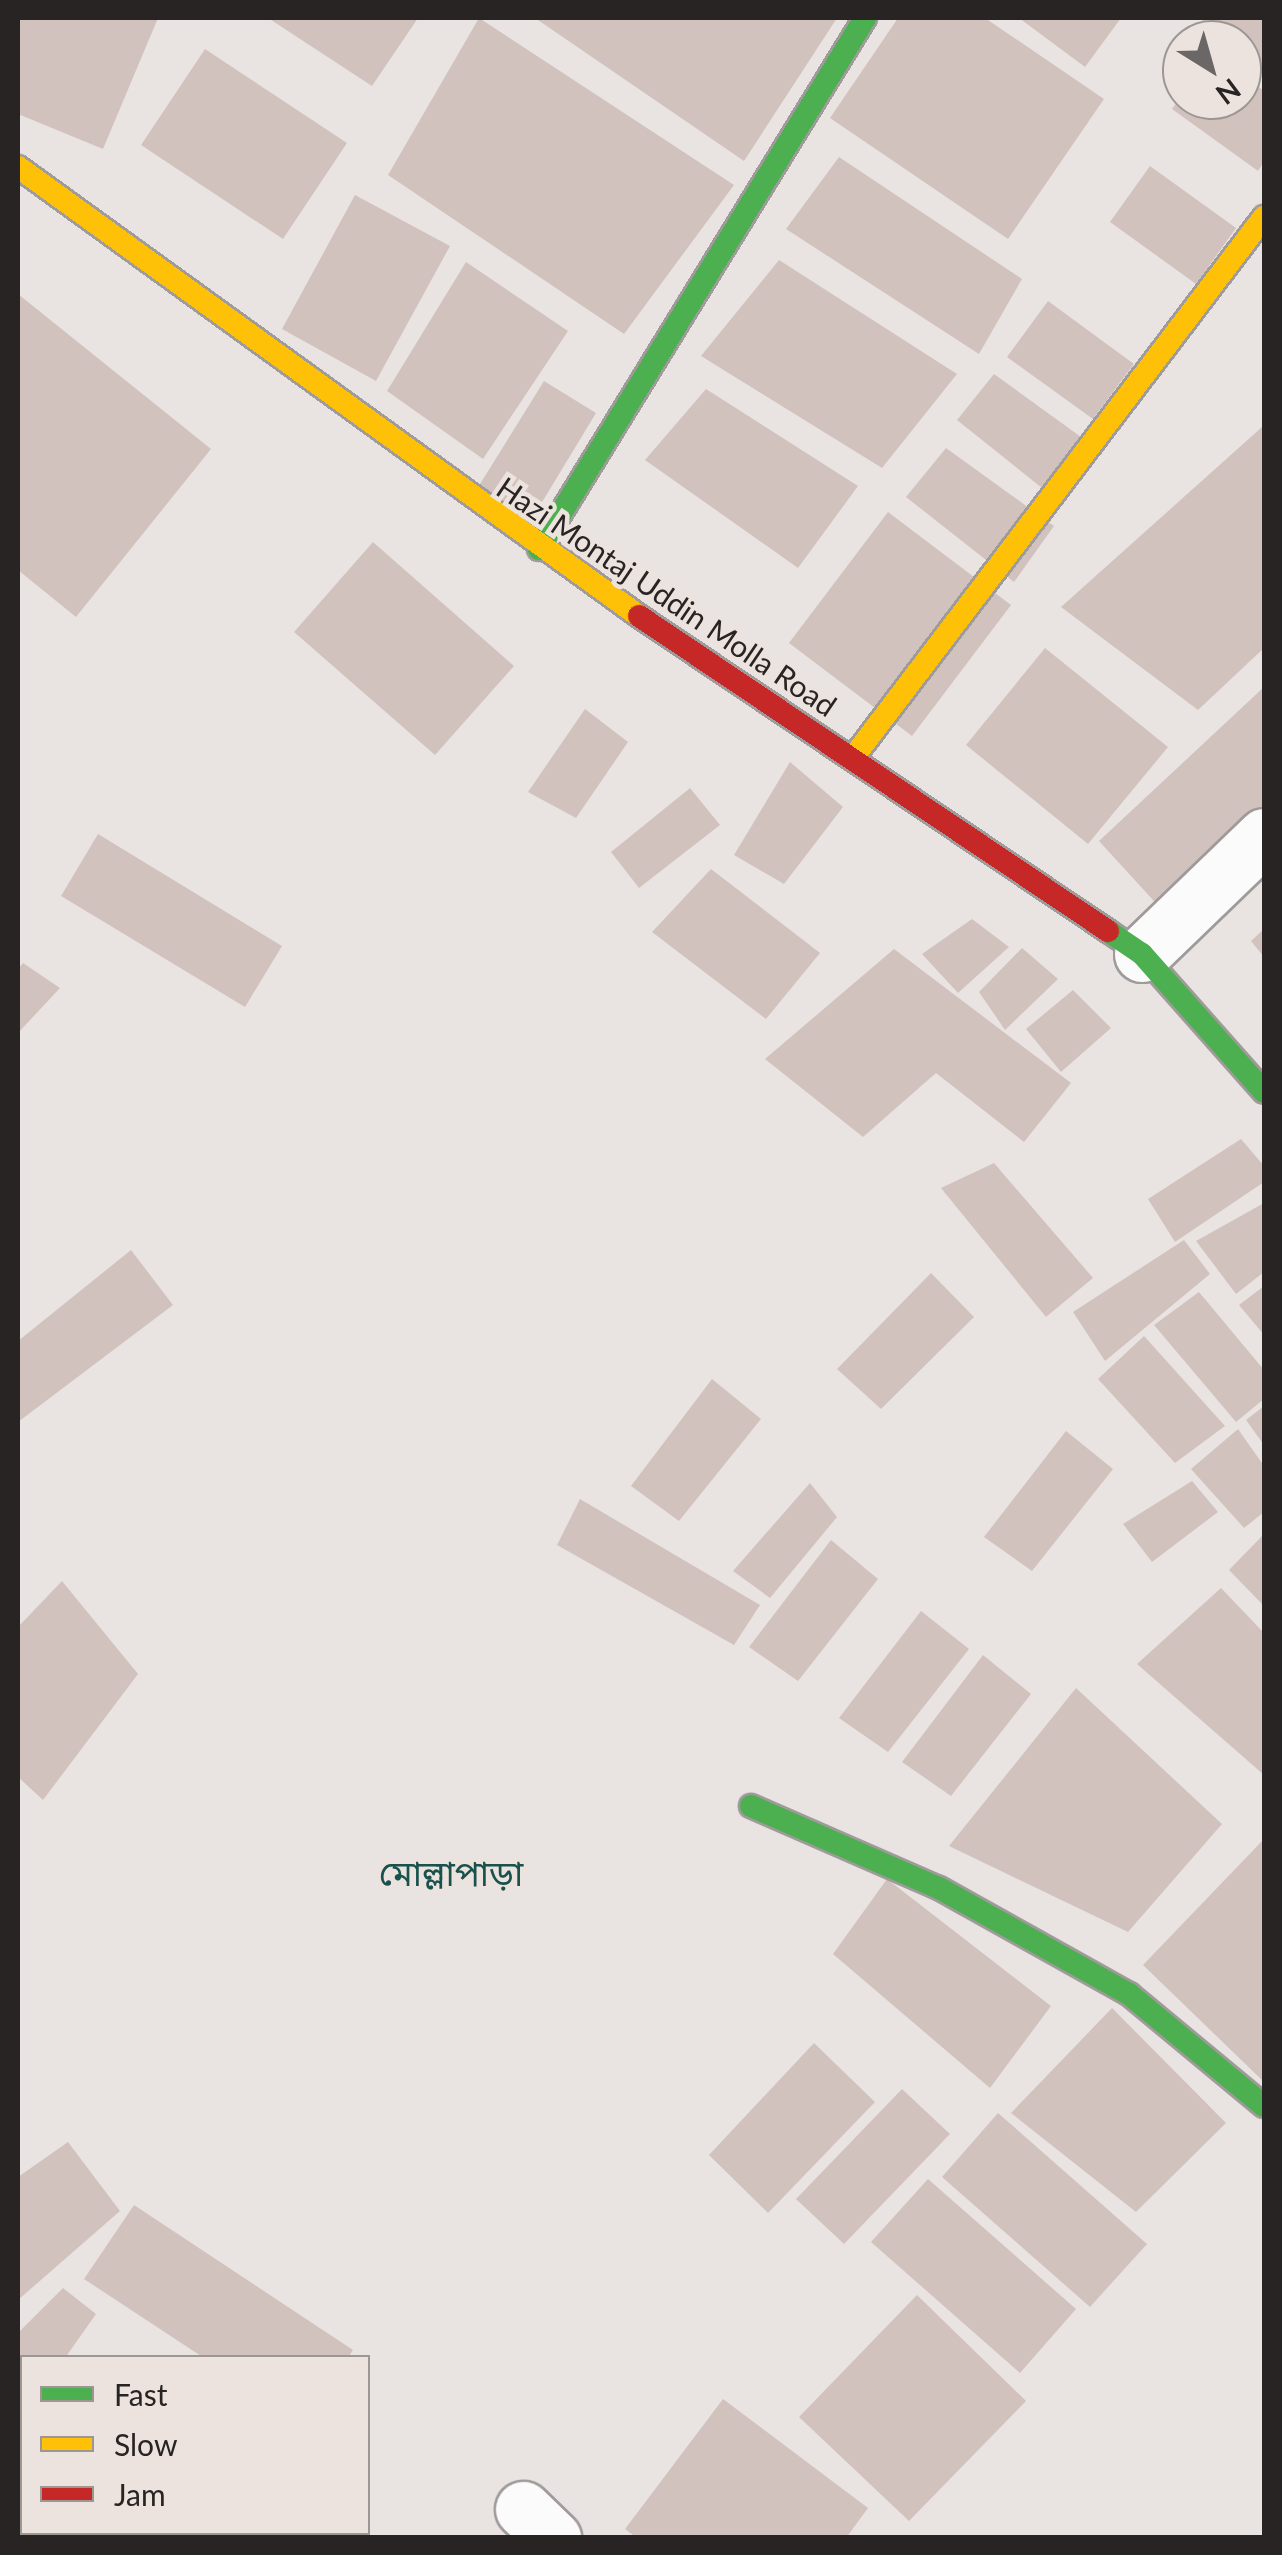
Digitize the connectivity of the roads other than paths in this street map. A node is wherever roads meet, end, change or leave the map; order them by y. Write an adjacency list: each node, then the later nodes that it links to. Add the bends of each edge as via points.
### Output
1 (864, 18): 4 (street)
2 (18, 167): 4 (street, Hazi Montaj Uddin Molla Road)
3 (1264, 217): 5 (street)
4 (539, 548): 5 (street, Hazi Montaj Uddin Molla Road)
5 (852, 760): 7 (street, Hazi Montaj Uddin Molla Road)
6 (1264, 836): 7 (street)
7 (1142, 954): 8 (street, Hazi Montaj Uddin Molla Road)
8 (1264, 1092)
9 (751, 1806): 10 (street, via 939,1888 1129,1994)
10 (1264, 2106)

